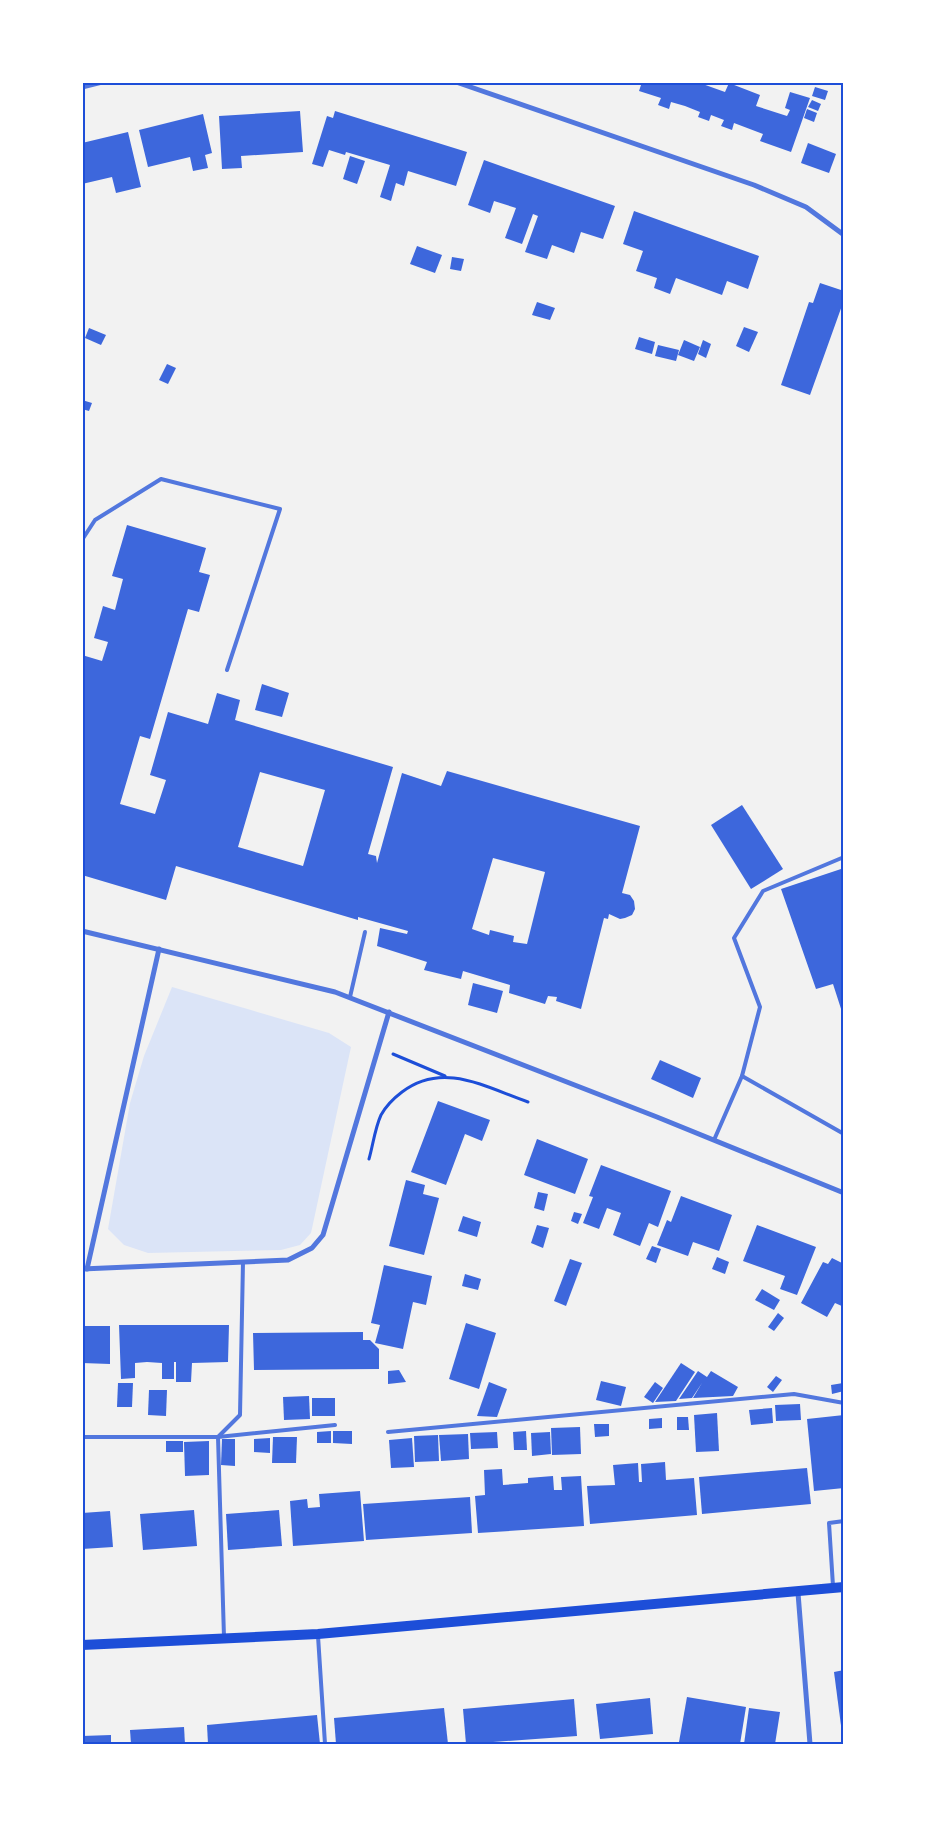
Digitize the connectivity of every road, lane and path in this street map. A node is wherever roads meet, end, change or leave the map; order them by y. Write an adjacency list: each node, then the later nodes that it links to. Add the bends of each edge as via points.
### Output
1 (102, 82): 4 (street)
2 (456, 82): 3 (street)
3 (466, 84): 5 (street, via 754,185 806,207)
4 (82, 87)
5 (844, 235)
6 (82, 540): 7 (lane, via 94,520 161,479 280,509)
7 (228, 670)
8 (844, 857): 16 (lane, via 763,891 734,938 760,1007)
9 (82, 930): 11 (street)
10 (365, 932): 12 (lane)
11 (159, 949): 12 (street); 23 (street)
12 (350, 998): 13 (street)
13 (389, 1012): 14 (street); 19 (street)
14 (379, 1048): 15 (path); 22 (street, via 322,1235 312,1248 288,1260)
15 (445, 1076): 17 (path); 20 (path, via 413,1084 394,1098 382,1114)
16 (742, 1076): 18 (lane); 19 (lane)
17 (528, 1102)
18 (844, 1134)
19 (714, 1140): 21 (street)
20 (369, 1159)
21 (844, 1193)
22 (243, 1262): 23 (street); 28 (lane, via 240,1415)
23 (85, 1269)
24 (844, 1403): 26 (lane, via 794,1394)
25 (335, 1425): 28 (lane)
26 (388, 1432)
27 (82, 1436): 28 (lane)
28 (218, 1438): 33 (lane)
29 (844, 1521): 30 (lane, via 829,1523)
30 (838, 1588): 31 (main road)
31 (798, 1593): 32 (main road); 36 (street)
32 (318, 1634): 33 (main road); 35 (lane)
33 (224, 1639): 34 (main road)
34 (82, 1645)
35 (325, 1744)
36 (810, 1744)

